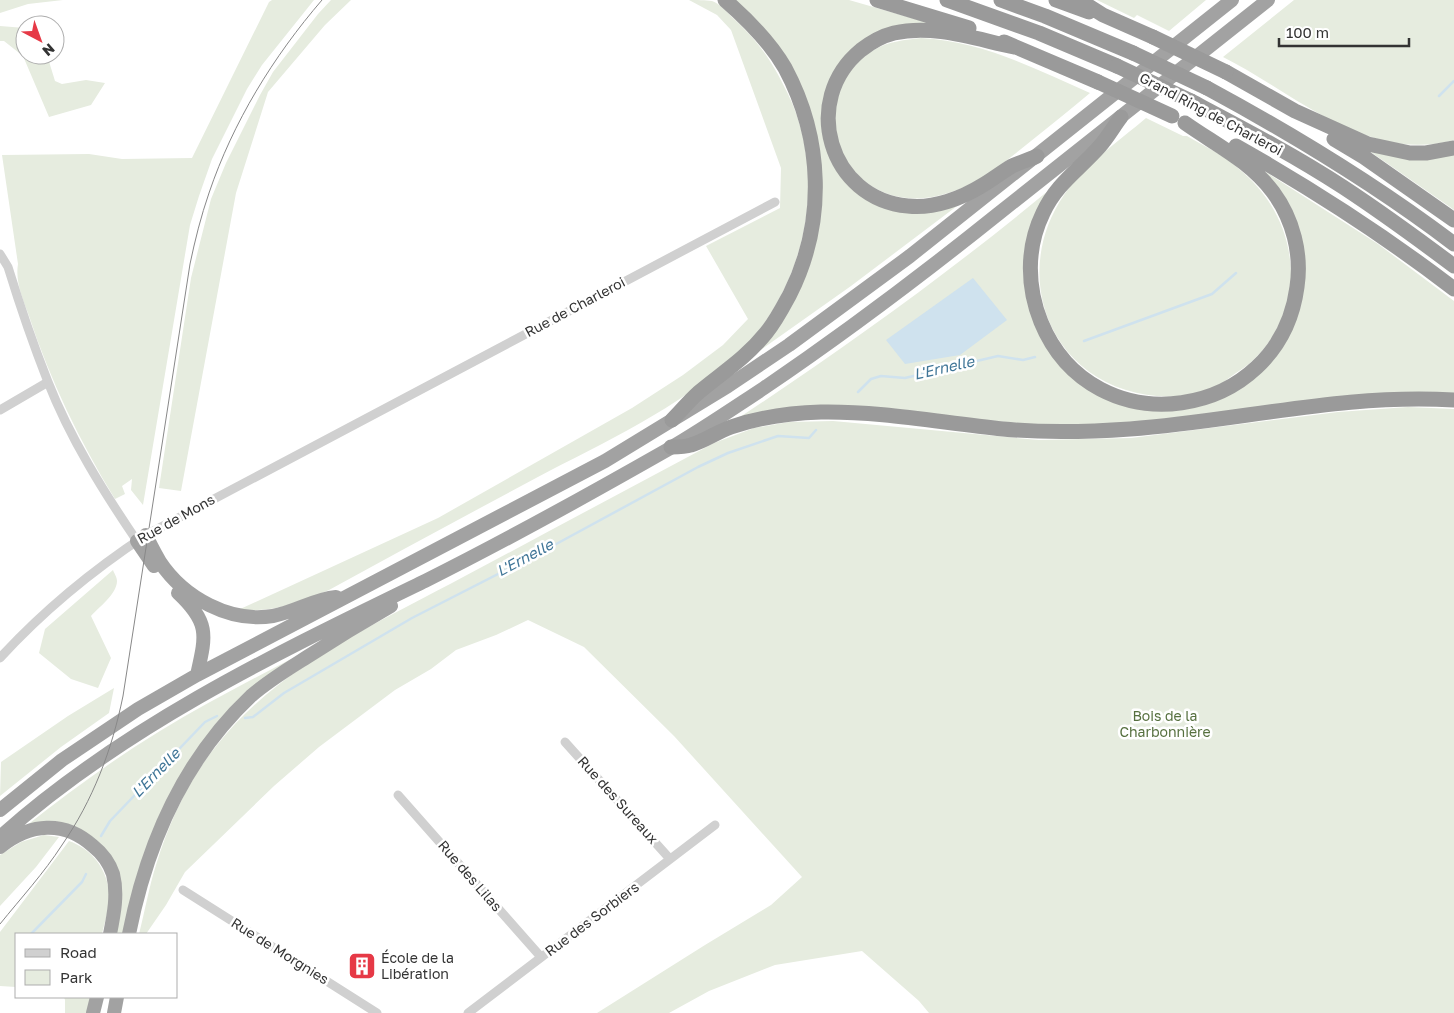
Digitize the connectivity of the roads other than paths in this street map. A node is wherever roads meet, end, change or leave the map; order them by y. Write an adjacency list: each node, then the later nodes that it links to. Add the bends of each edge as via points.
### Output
1 (725, 0): 26 (highway, via 766,41 796,92 808,122 813,149 816,206 805,260 767,332 746,356 698,394)
2 (877, 0): 10 (highway, via 982,31)
3 (947, 0): 20 (highway, Grand Ring de Charleroi, bridge, via 1039,33 1191,100 1342,186)
4 (1001, 0): 18 (highway, Grand Ring de Charleroi, bridge, via 1133,53 1207,88 1352,171)
5 (1056, 0): 9 (highway)
6 (1079, 0): 9 (highway)
7 (1232, 0): 15 (highway)
8 (1268, 0): 12 (highway)
9 (1103, 15): 11 (highway, bridge, via 1226,72)
10 (1014, 47): 13 (highway, bridge); 15 (highway, via 948,32 918,30 893,33 868,44 838,75 828,112 829,137 835,156 864,190 881,199 908,206 954,200 1012,166)
11 (1295, 110): 14 (highway, via 1352,138 1381,148 1426,153); 17 (highway, via 1313,126)
12 (1121, 117): 13 (highway, via 1100,146 1056,190 1043,213 1034,235 1030,284 1044,330 1055,349 1072,367 1106,391 1128,400 1153,404 1179,404 1202,399 1246,377 1266,359 1290,319 1299,272 1292,229 1282,204 1272,190 1246,163); 27 (highway, via 924,273 794,367)
13 (1178, 120): 21 (highway, via 1203,128 1326,200)
14 (1454, 148)
15 (1037, 156): 26 (highway, via 804,334)
16 (775, 202): 25 (street, Rue de Charleroi)
17 (1454, 220)
18 (1454, 244)
19 (0, 254): 22 (street, via 8,267)
20 (1454, 266)
21 (1454, 289)
22 (48, 382): 24 (street); 28 (street, via 98,481)
23 (1454, 400): 27 (highway, via 1388,399 1169,425 1088,431 1002,429 867,413 788,414 761,418 690,446)
24 (0, 410)
25 (375, 414): 28 (street, Rue de Mons)
26 (672, 420): 30 (highway, via 605,461)
27 (672, 448): 29 (highway)
28 (141, 538): 30 (highway, via 191,595 230,613 273,616 326,598); 31 (street, Rue de Mons, via 24,631); 32 (highway, via 168,584 195,610 203,628)
29 (427, 579): 37 (highway, via 216,688 148,727 73,777); 42 (highway, via 408,596 278,675 252,695 203,749 168,810 152,848)
30 (349, 596): 32 (highway)
31 (0, 658)
32 (197, 675): 35 (highway, via 138,708)
33 (565, 742): 39 (street, Rue des Sureaux)
34 (398, 795): 43 (street, Rue des Lilas)
35 (0, 810)
36 (715, 825): 39 (street, Rue des Sorbiers)
37 (0, 837)
38 (0, 847): 41 (highway, via 19,834 40,828 61,829 88,841 102,853 112,872 116,895)
39 (670, 859): 43 (street, Rue des Sorbiers)
40 (183, 890): 48 (street, Rue de Morgnies)
41 (110, 933)
42 (129, 933)
43 (541, 958): 49 (street, Rue des Sorbiers)
44 (97, 998): 46 (highway)
45 (117, 998): 47 (highway)
46 (93, 1013)
47 (114, 1013)
48 (377, 1013)
49 (468, 1013)

